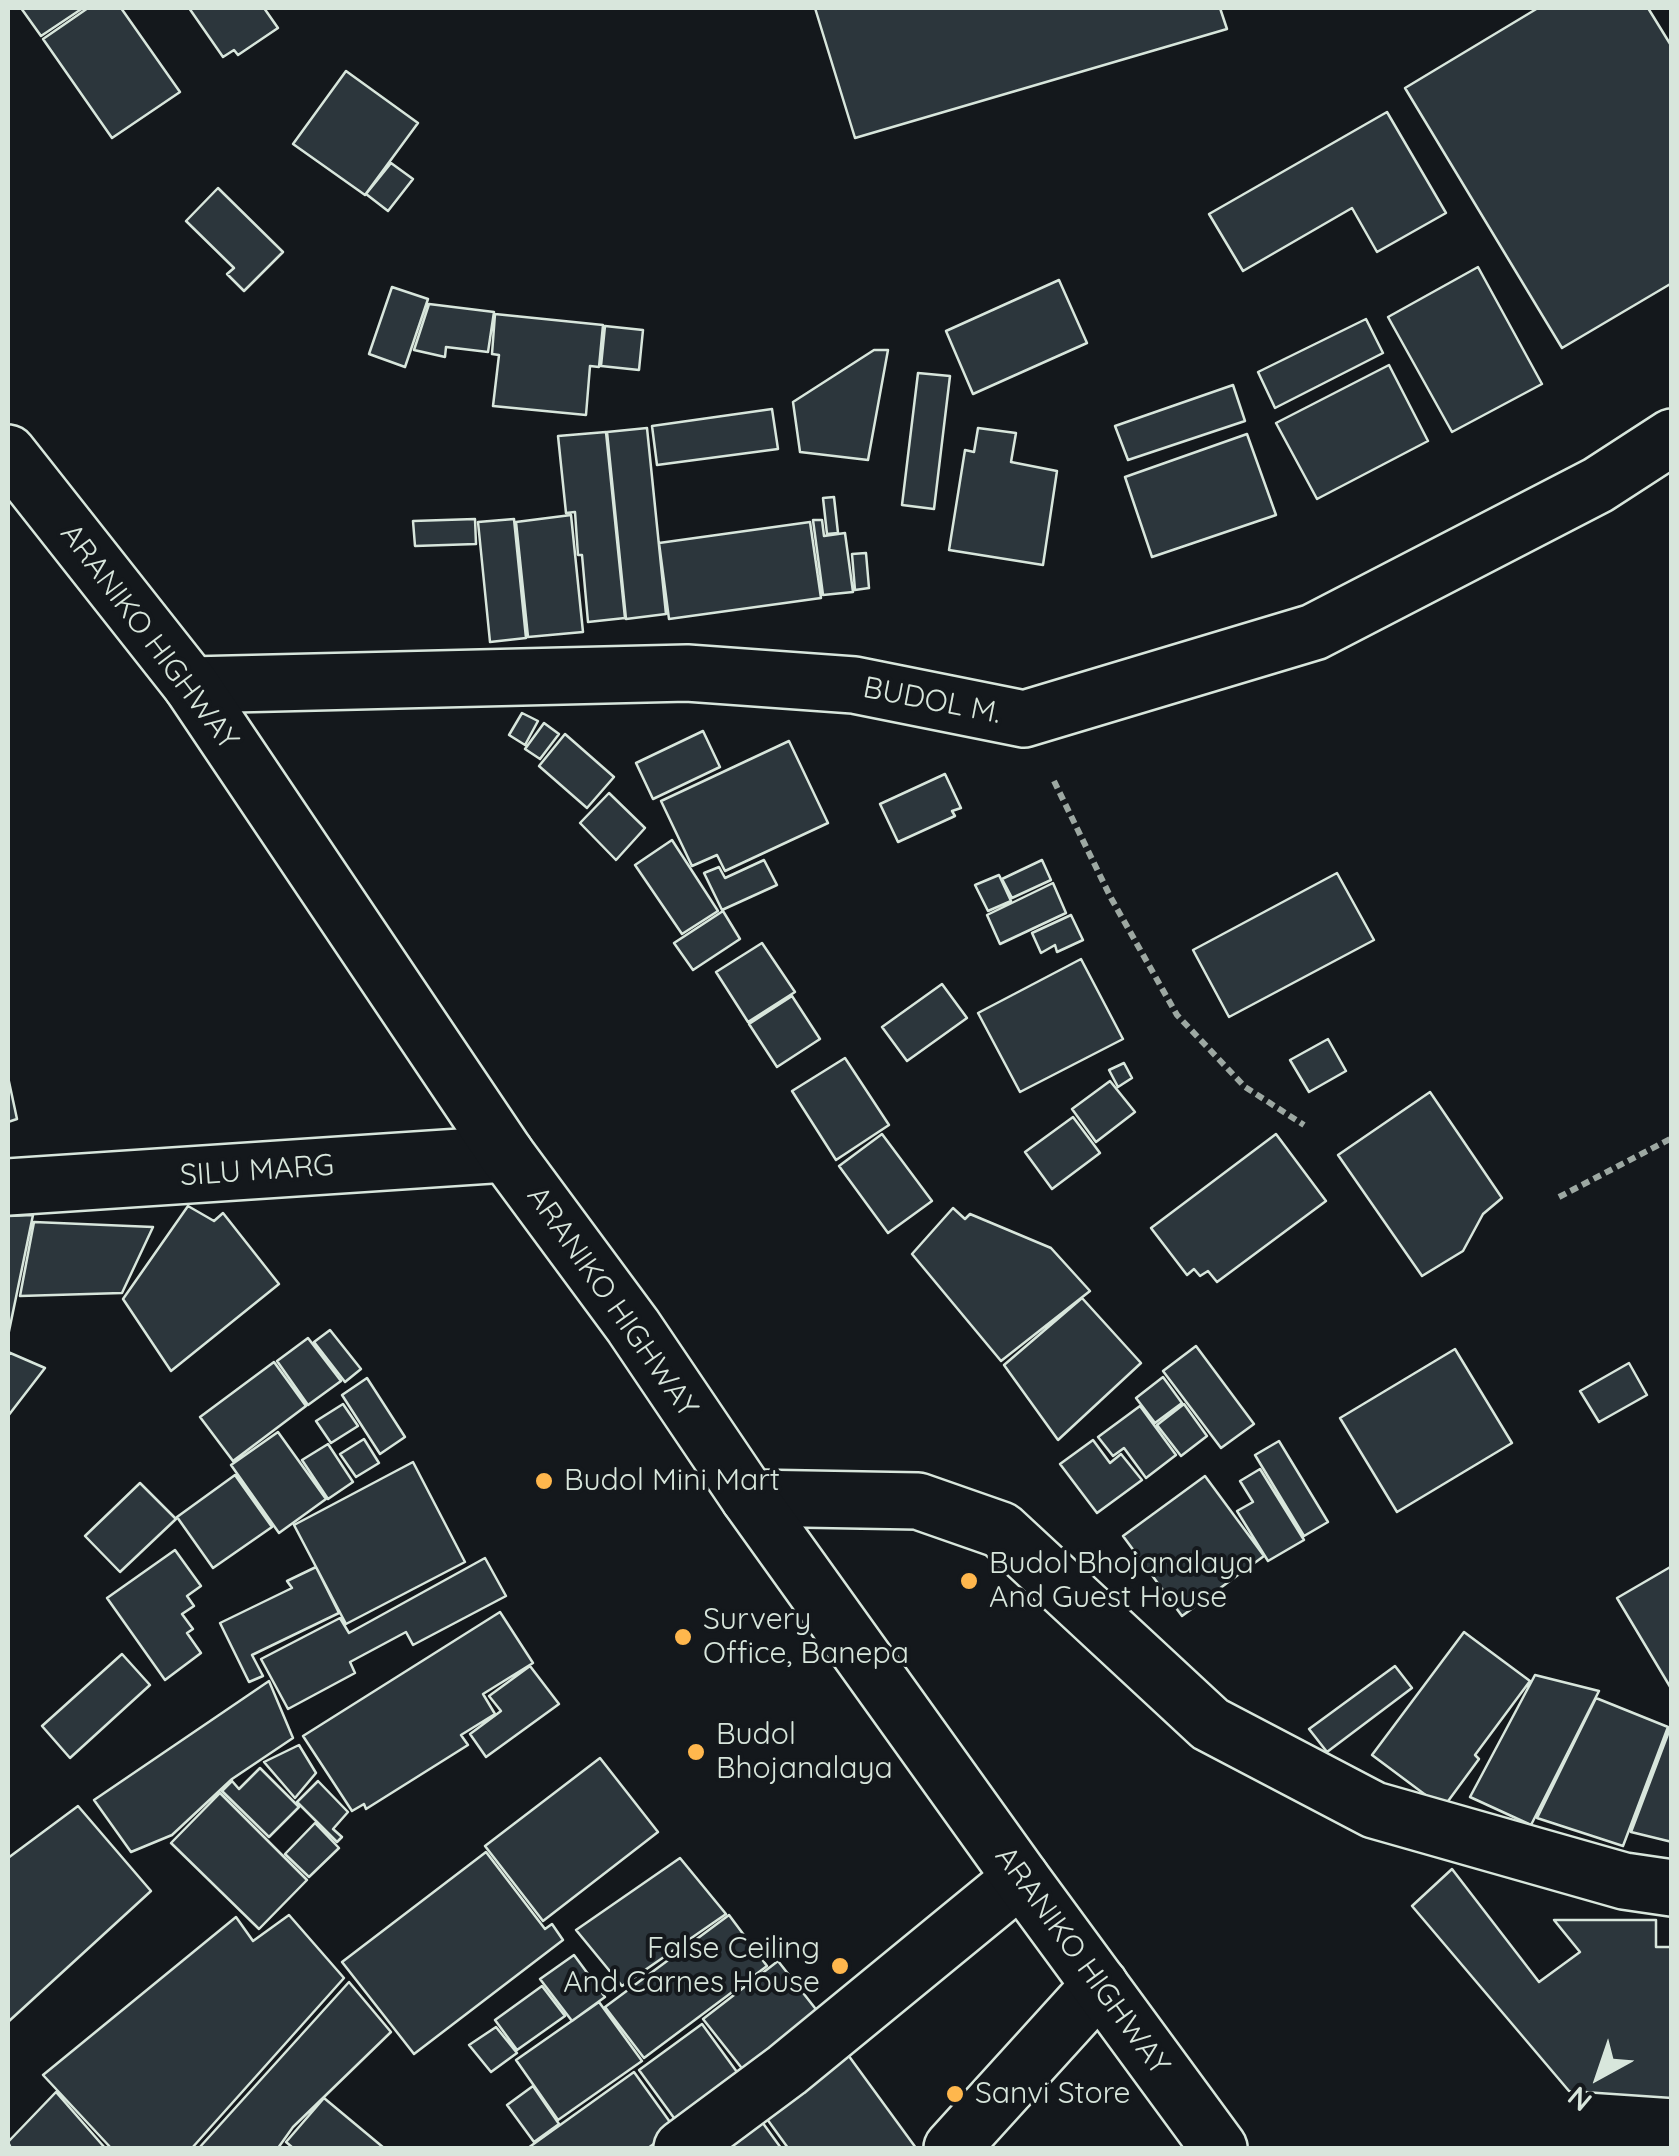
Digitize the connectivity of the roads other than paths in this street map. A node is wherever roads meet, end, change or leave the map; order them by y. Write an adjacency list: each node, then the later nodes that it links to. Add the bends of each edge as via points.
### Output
1 (1672, 437): 3 (main road, BUDOL M., via 1598,485 1314,632 1024,719 854,685 687,673)
2 (8, 453): 3 (main road, ARANIKO HIGHWAY)
3 (190, 685): 4 (main road, ARANIKO HIGHWAY)
4 (506, 1154): 5 (main road, SILU MARG); 6 (main road, ARANIKO HIGHWAY)
5 (8, 1187)
6 (749, 1498): 7 (main road, ARANIKO HIGHWAY); 8 (main road, via 918,1500 1000,1530 1210,1724 1374,1810)
7 (1022, 1878): 9 (main road, ARANIKO HIGHWAY); 10 (main road)
8 (1672, 1888)
9 (1100, 1985): 11 (main road); 12 (main road, ARANIKO HIGHWAY)
10 (682, 2148)
11 (952, 2148)
12 (1220, 2148)

